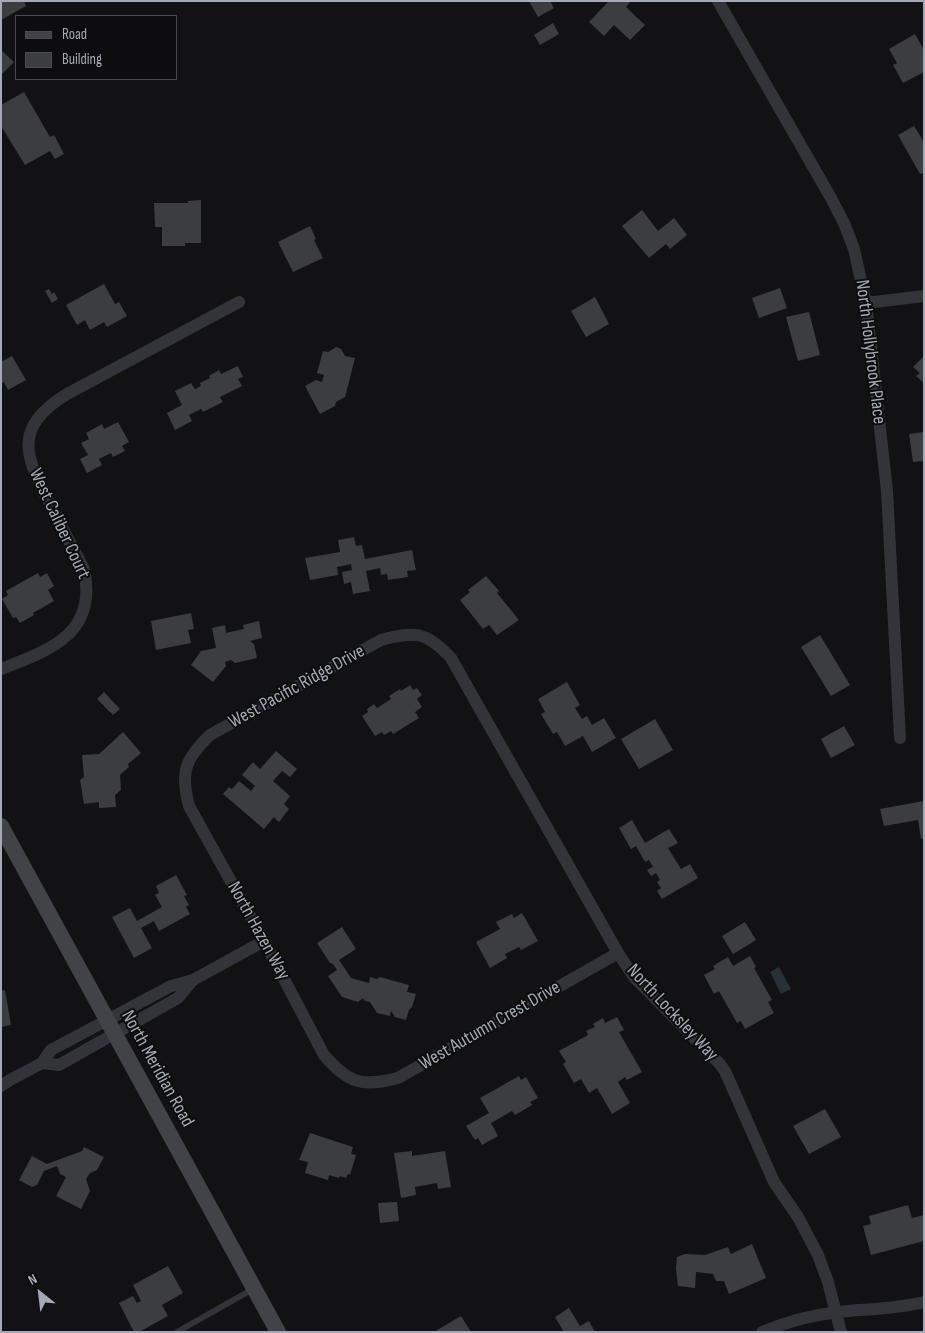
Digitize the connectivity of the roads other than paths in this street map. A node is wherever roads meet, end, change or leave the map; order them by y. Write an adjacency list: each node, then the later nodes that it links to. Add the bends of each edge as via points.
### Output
1 (718, 1): 4 (street, North Hollybrook Place, via 844,223 858,263)
2 (924, 296): 4 (street)
3 (239, 302): 6 (street, West Caliber Court, via 67,394 40,414 29,435 28,452 33,472 84,569 88,586 87,604 70,634 27,660)
4 (866, 303): 7 (street, North Hollybrook Place, via 887,491)
5 (424, 636): 8 (street, West Pacific Ridge Drive, via 404,633 376,642 210,735 196,749); 11 (street, North Locksley Way, via 451,658)
6 (1, 669)
7 (900, 738)
8 (186, 767): 10 (street, North Hazen Way, via 184,788 189,806)
9 (1, 826): 12 (street, North Meridian Road)
10 (264, 941): 12 (street, via 193,980 178,998); 13 (street, North Hazen Way, via 324,1055 337,1070)
11 (618, 953): 13 (street, West Autumn Crest Drive, via 398,1078 378,1083); 17 (street, North Locksley Way, via 634,977 724,1071 774,1182 818,1255)
12 (111, 1027): 14 (street, via 59,1065 42,1063); 15 (street, North Meridian Road)
13 (357, 1082)
14 (1, 1086)
15 (254, 1289): 18 (lane); 19 (street, North Meridian Road)
16 (924, 1302): 17 (street)
17 (836, 1312): 20 (street); 21 (street, North Locksley Way)
18 (177, 1332)
19 (278, 1332)
20 (762, 1332)
21 (841, 1332)

